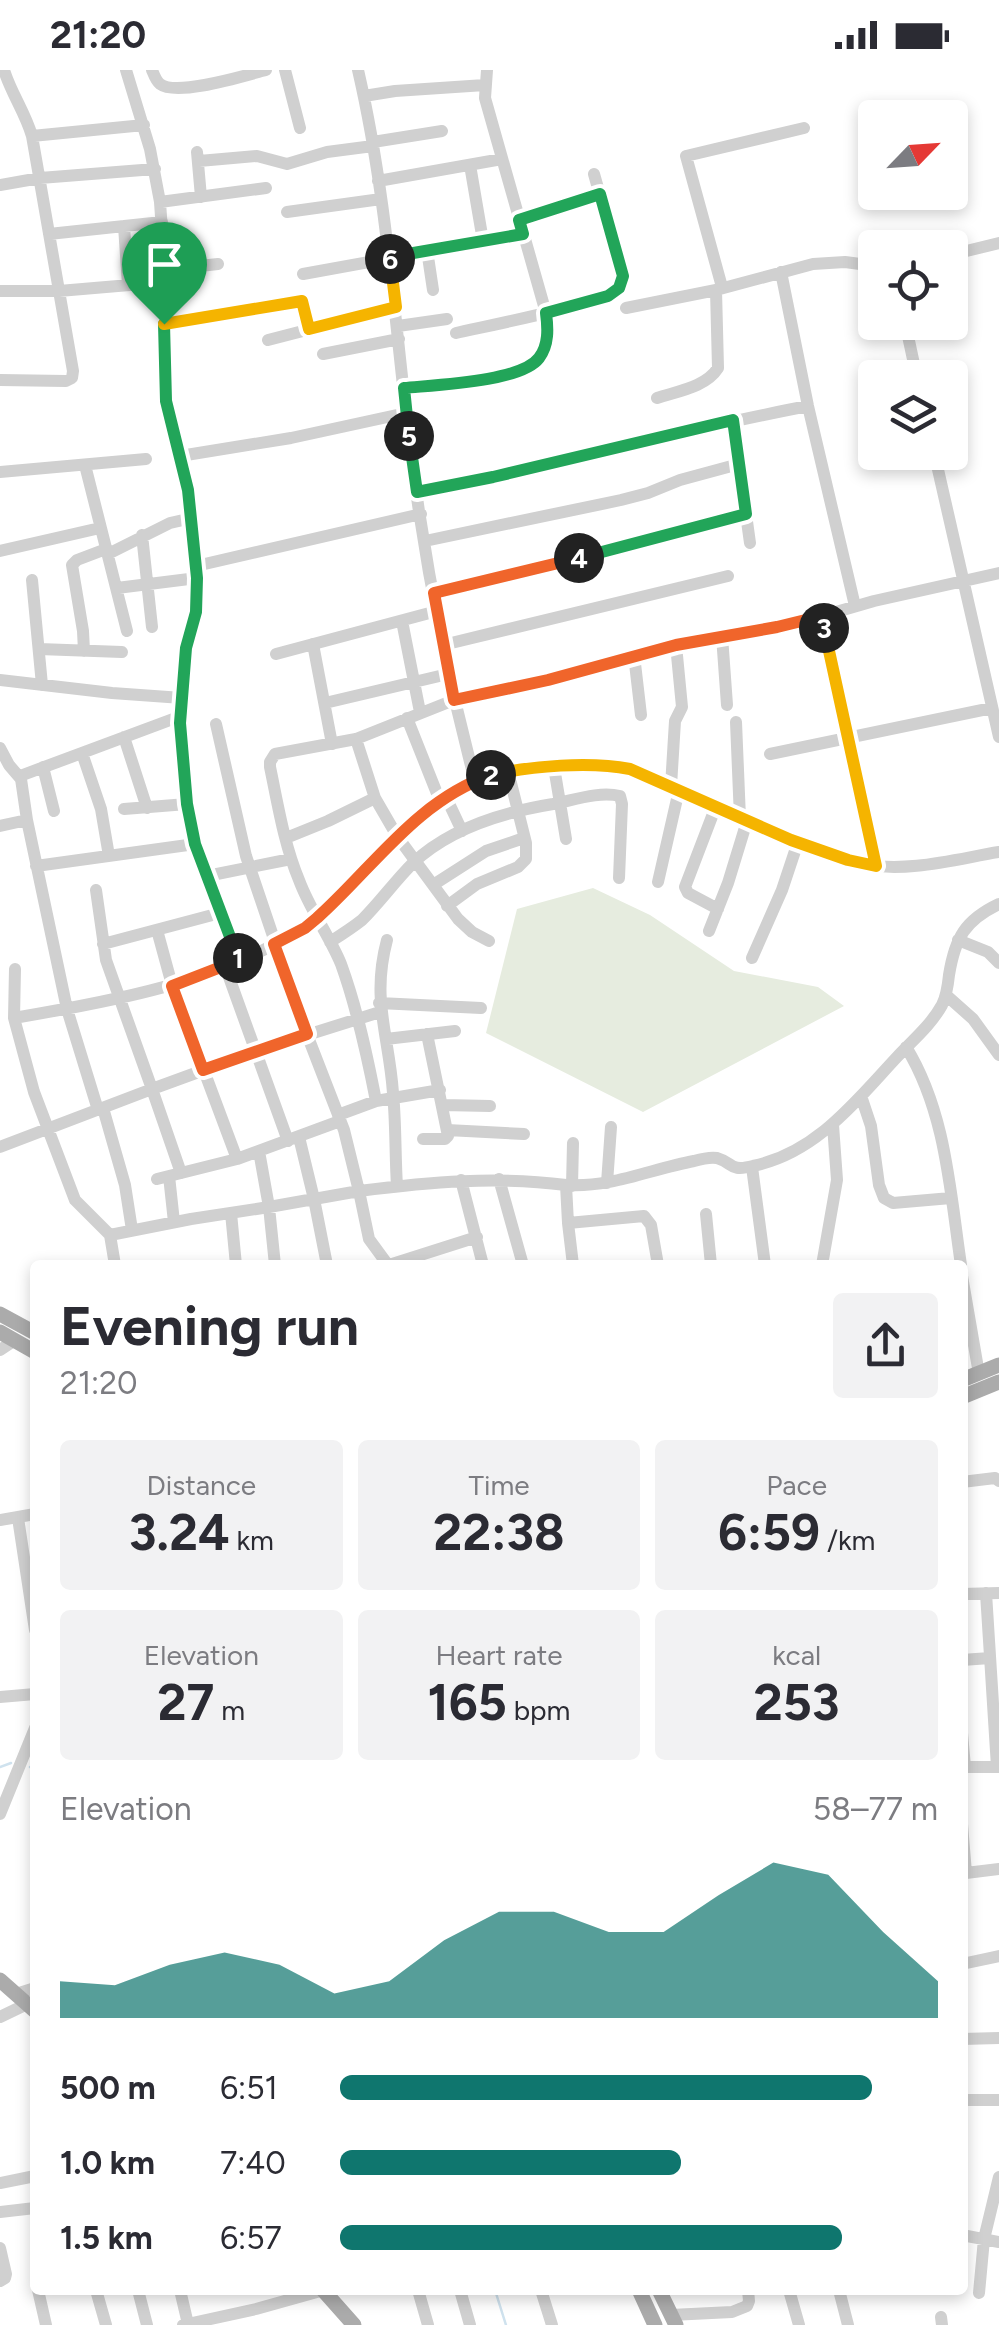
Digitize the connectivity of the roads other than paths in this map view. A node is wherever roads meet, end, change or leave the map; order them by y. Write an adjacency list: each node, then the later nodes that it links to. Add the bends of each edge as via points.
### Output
1 (4, 70): 13 (street)
2 (126, 70): 9 (street)
3 (152, 70): 4 (street, via 164,87 180,89)
4 (266, 70)
5 (284, 70): 10 (street)
6 (358, 70): 8 (street)
7 (489, 75): 8 (street); 15 (street, via 487,106)
8 (364, 96): 14 (street)
9 (144, 125): 13 (street); 17 (street)
10 (300, 128)
11 (804, 128): 43 (street, via 686,156)
12 (442, 130): 14 (street)
13 (32, 136): 19 (street)
14 (373, 144): 20 (street); 24 (street, via 286,164 256,156 198,157)
15 (502, 159): 16 (street); 30 (street)
16 (470, 165): 20 (street); 32 (street)
17 (154, 169): 19 (street); 26 (street)
18 (594, 174): 23 (street)
19 (40, 178): 21 (street); 31 (street)
20 (378, 181): 25 (street)
21 (0, 185)
22 (266, 188): 24 (street)
23 (600, 194): 30 (street); 49 (street, via 622,284 608,296)
24 (201, 197): 26 (street)
25 (381, 199): 27 (street); 36 (street)
26 (160, 202): 28 (street)
27 (287, 212)
28 (162, 222): 29 (street); 41 (street)
29 (124, 226): 31 (street); 42 (street)
30 (521, 228): 32 (street); 49 (street)
31 (49, 234): 46 (street)
32 (483, 241): 34 (street)
33 (999, 244): 35 (street)
34 (427, 250): 36 (street); 45 (street)
35 (968, 250)
36 (390, 257): 40 (street); 47 (street)
37 (218, 264): 41 (street)
38 (858, 264): 39 (street, via 830,262)
39 (781, 272): 43 (street); 60 (street)
40 (303, 274)
41 (164, 276): 42 (street); 51 (street)
42 (128, 286): 46 (street)
43 (719, 289): 48 (street); 59 (street, via 718,368 705,381)
44 (0, 290): 46 (street)
45 (433, 290)
46 (60, 291): 57 (street, via 72,378)
47 (396, 307): 52 (street); 53 (street)
48 (626, 308)
49 (546, 313): 54 (street); 58 (street, via 544,348 524,369)
50 (448, 319): 53 (street)
51 (164, 324): 52 (street, via 302,301); 63 (street, via 166,401)
52 (309, 329): 55 (street)
53 (398, 332): 56 (street); 58 (street)
54 (456, 333)
55 (268, 340)
56 (323, 354)
57 (0, 380)
58 (404, 388): 61 (street)
59 (657, 398)
60 (808, 406): 62 (street); 87 (street)
61 (406, 413): 63 (street); 69 (street)
62 (733, 420): 65 (street); 69 (street)
63 (180, 456): 72 (street)
64 (146, 459): 66 (street)
65 (739, 464): 71 (street); 75 (street, via 635,496)
66 (85, 465): 68 (street); 73 (street)
67 (938, 470): 83 (street)
68 (0, 472)
69 (417, 492): 70 (street)
70 (421, 514): 75 (street); 79 (street)
71 (746, 514): 76 (street); 86 (street)
72 (192, 518): 74 (street); 79 (street)
73 (100, 528): 77 (street); 78 (street)
74 (142, 536): 78 (street); 84 (street)
75 (426, 541): 86 (street)
76 (750, 543)
77 (0, 551)
78 (107, 551): 85 (street); 98 (street, via 72,565)
79 (196, 572): 84 (street); 106 (street)
80 (999, 573): 83 (street)
81 (728, 576): 95 (street)
82 (32, 580): 97 (street)
83 (964, 580): 87 (street); 110 (street)
84 (148, 584): 85 (street); 91 (street)
85 (117, 588): 92 (street)
86 (434, 593): 88 (street)
87 (855, 606): 89 (street)
88 (436, 612): 90 (street); 95 (street)
89 (822, 616): 93 (street); 118 (street)
90 (402, 620): 94 (street); 104 (street)
91 (152, 627)
92 (127, 630)
93 (722, 636): 96 (street); 109 (street)
94 (313, 644): 100 (street); 108 (street)
95 (442, 645): 102 (street)
96 (676, 645): 101 (street); 129 (street, via 682,707 675,722)
97 (39, 650): 98 (street); 105 (street)
98 (84, 651): 99 (street)
99 (122, 652)
100 (276, 654)
101 (634, 655): 107 (street); 112 (street)
102 (448, 674): 104 (street); 107 (street)
103 (0, 680): 105 (street)
104 (414, 682): 108 (street); 111 (street)
105 (42, 685): 106 (street)
106 (182, 698): 113 (street)
107 (454, 700): 111 (street); 128 (street)
108 (325, 702): 120 (street)
109 (727, 704)
110 (992, 708): 117 (street); 118 (street)
111 (413, 715): 119 (street); 131 (street)
112 (641, 715)
113 (181, 716): 116 (street); 133 (street)
114 (736, 722): 140 (street)
115 (216, 724): 155 (street)
116 (124, 737): 122 (street); 135 (street)
117 (999, 737)
118 (847, 738): 123 (street); 154 (street)
119 (356, 739): 120 (street); 130 (street)
120 (332, 744): 144 (street, via 271,757)
121 (0, 748): 127 (street)
122 (82, 752): 124 (street); 150 (street, via 102,809)
123 (770, 754)
124 (43, 767): 127 (street); 138 (street)
125 (554, 767): 126 (street); 129 (street, via 619,767); 132 (street)
126 (508, 771): 128 (street); 137 (street)
127 (20, 776): 139 (street)
128 (475, 781): 131 (street)
129 (675, 788): 134 (street); 158 (street)
130 (374, 798): 143 (street); 144 (street)
131 (443, 799): 142 (street); 143 (street)
132 (560, 803): 137 (street); 146 (street); 157 (street, via 620,796)
133 (187, 804): 135 (street); 148 (street)
134 (716, 806): 140 (street); 163 (street, via 685,887)
135 (147, 808): 136 (street)
136 (124, 809)
137 (517, 810): 142 (street); 145 (street)
138 (54, 811)
139 (27, 820): 141 (street); 153 (street)
140 (744, 820): 147 (street); 163 (street)
141 (0, 826)
142 (462, 831): 152 (street)
143 (398, 836): 152 (street); 165 (street)
144 (286, 838): 151 (street)
145 (524, 838): 159 (street, via 478,855); 162 (street, via 524,862)
146 (566, 839)
147 (798, 842): 154 (street); 174 (street)
148 (195, 844): 150 (street); 156 (street)
149 (999, 852): 154 (street)
150 (109, 856): 153 (street)
151 (291, 859): 155 (street); 165 (street)
152 (416, 860): 159 (street); 171 (street, via 362,920)
153 (36, 866): 184 (street)
154 (876, 866)
155 (250, 868): 156 (street); 173 (street)
156 (207, 876): 164 (street)
157 (618, 878)
158 (658, 882)
159 (433, 885): 162 (street)
160 (96, 890): 172 (street)
161 (999, 904): 169 (street, via 971,920)
162 (447, 906): 170 (street)
163 (718, 908): 167 (street)
164 (220, 913): 166 (street); 175 (street)
165 (317, 918): 171 (street); 173 (street)
166 (157, 930): 172 (street); 179 (street)
167 (709, 931)
168 (387, 940): 182 (street)
169 (958, 940): 176 (street); 180 (street)
170 (489, 941)
171 (330, 942): 186 (street)
172 (103, 944): 181 (street)
173 (274, 944): 175 (street); 188 (street)
174 (752, 958)
175 (239, 960): 177 (street)
176 (999, 963)
177 (225, 966): 179 (street); 192 (street)
178 (15, 969): 185 (street)
179 (172, 986): 181 (street); 194 (street)
180 (946, 995): 191 (street); 193 (street)
181 (119, 999): 184 (street); 195 (street)
182 (380, 1007): 183 (street); 186 (street); 190 (street)
183 (481, 1008)
184 (67, 1009): 185 (street); 202 (street)
185 (14, 1018): 206 (street)
186 (357, 1019): 188 (street); 199 (street)
187 (455, 1031): 189 (street)
188 (307, 1034): 192 (street); 203 (street)
189 (427, 1034): 190 (street); 196 (street)
190 (386, 1039): 198 (street)
191 (906, 1048): 197 (street); 223 (street, via 934,1106)
192 (256, 1051): 194 (street); 209 (street)
193 (999, 1055)
194 (203, 1070): 195 (street); 214 (street)
195 (152, 1089): 202 (street); 216 (street)
196 (440, 1090): 198 (street); 200 (street)
197 (861, 1096): 204 (street); 223 (street, via 884,1198)
198 (394, 1097): 199 (street); 221 (street)
199 (376, 1100): 203 (street)
200 (443, 1105): 201 (street); 207 (street)
201 (490, 1106)
202 (100, 1109): 206 (street); 230 (street)
203 (339, 1118): 209 (street); 222 (street)
204 (833, 1125): 215 (street, via 805,1146); 245 (street, via 837,1180)
205 (611, 1127): 219 (street)
206 (48, 1129): 212 (street); 231 (street, via 76,1200)
207 (447, 1130): 208 (street); 210 (street, via 447,1139)
208 (524, 1134)
209 (293, 1139): 213 (street); 224 (street)
210 (423, 1140)
211 (573, 1143): 220 (street)
212 (0, 1147)
213 (260, 1151): 214 (street); 225 (street)
214 (237, 1158): 216 (street)
215 (752, 1166): 219 (street, via 712,1158); 244 (street)
216 (169, 1176): 228 (street)
217 (499, 1179): 218 (street); 220 (street); 240 (street)
218 (462, 1180): 221 (street); 232 (street)
219 (607, 1183): 220 (street)
220 (569, 1185): 229 (street)
221 (397, 1186): 222 (street)
222 (358, 1191): 224 (street); 237 (street, via 369,1239)
223 (951, 1198): 246 (street)
224 (314, 1199): 225 (street); 236 (street)
225 (269, 1207): 226 (street); 235 (street)
226 (231, 1213): 228 (street); 234 (street)
227 (706, 1214): 243 (street)
228 (174, 1222): 230 (street)
229 (568, 1224): 241 (street); 242 (street, via 644,1216)
230 (132, 1230): 231 (street)
231 (110, 1235): 233 (street)
232 (476, 1237): 238 (street); 239 (street)
233 (114, 1260)
234 (236, 1260)
235 (274, 1260)
236 (325, 1260)
237 (384, 1260)
238 (404, 1260)
239 (482, 1260)
240 (522, 1260)
241 (572, 1260)
242 (657, 1260)
243 (711, 1260)
244 (764, 1260)
245 (823, 1260)
246 (960, 1260)
247 (968, 1311): 254 (street)
248 (0, 1314): 249 (main road)
249 (30, 1330)
250 (7, 1336): 251 (main road); 252 (street)
251 (30, 1349)
252 (0, 1350)
253 (999, 1366): 254 (main road)
254 (979, 1374): 255 (main road)
255 (968, 1378)
256 (999, 1382): 257 (main road)
257 (968, 1394)
258 (968, 1481): 259 (street)
259 (999, 1481)
260 (30, 1515): 261 (street)
261 (18, 1518): 262 (street); 264 (street)
262 (0, 1520)
263 (992, 1593): 265 (street)
264 (30, 1597)
265 (990, 1658): 266 (street); 271 (street)
266 (968, 1660)
267 (30, 1695): 268 (street)
268 (0, 1698)
269 (30, 1741): 272 (street)
270 (968, 1767): 271 (street)
271 (998, 1767)
272 (18, 1772): 273 (street); 274 (street)
273 (30, 1776)
274 (0, 1814)
275 (999, 1869): 276 (street)
276 (968, 1873)
277 (999, 1956): 278 (street)
278 (968, 1963)
279 (0, 1980): 280 (main road)
280 (28, 1999): 281 (street)
281 (0, 2017)
282 (999, 2038): 283 (street)
283 (968, 2039)
284 (968, 2100): 285 (street)
285 (999, 2100)
286 (30, 2177): 288 (street)
287 (999, 2178): 292 (street)
288 (0, 2183)
289 (30, 2209): 290 (street)
290 (0, 2212)
291 (968, 2236): 292 (street)
292 (984, 2239): 293 (street); 296 (street)
293 (999, 2242)
294 (0, 2248): 295 (street, via 6,2274)
295 (0, 2281)
296 (979, 2294)
297 (39, 2295): 315 (street)
298 (97, 2295): 316 (street)
299 (139, 2295): 317 (street)
300 (181, 2295): 314 (street)
301 (308, 2295): 313 (street)
302 (328, 2295): 318 (main road)
303 (419, 2295): 319 (street)
304 (461, 2295): 320 (street)
305 (543, 2295): 321 (street)
306 (640, 2295): 322 (main road)
307 (660, 2295): 312 (main road)
308 (748, 2295): 311 (street)
309 (791, 2295): 323 (street)
310 (840, 2295): 324 (street)
311 (735, 2318): 312 (street)
312 (673, 2320)
313 (226, 2321): 314 (street)
314 (185, 2324)
315 (45, 2325)
316 (106, 2325)
317 (147, 2325)
318 (354, 2325)
319 (428, 2325)
320 (470, 2325)
321 (552, 2325)
322 (654, 2325)
323 (799, 2325)
324 (848, 2325)

